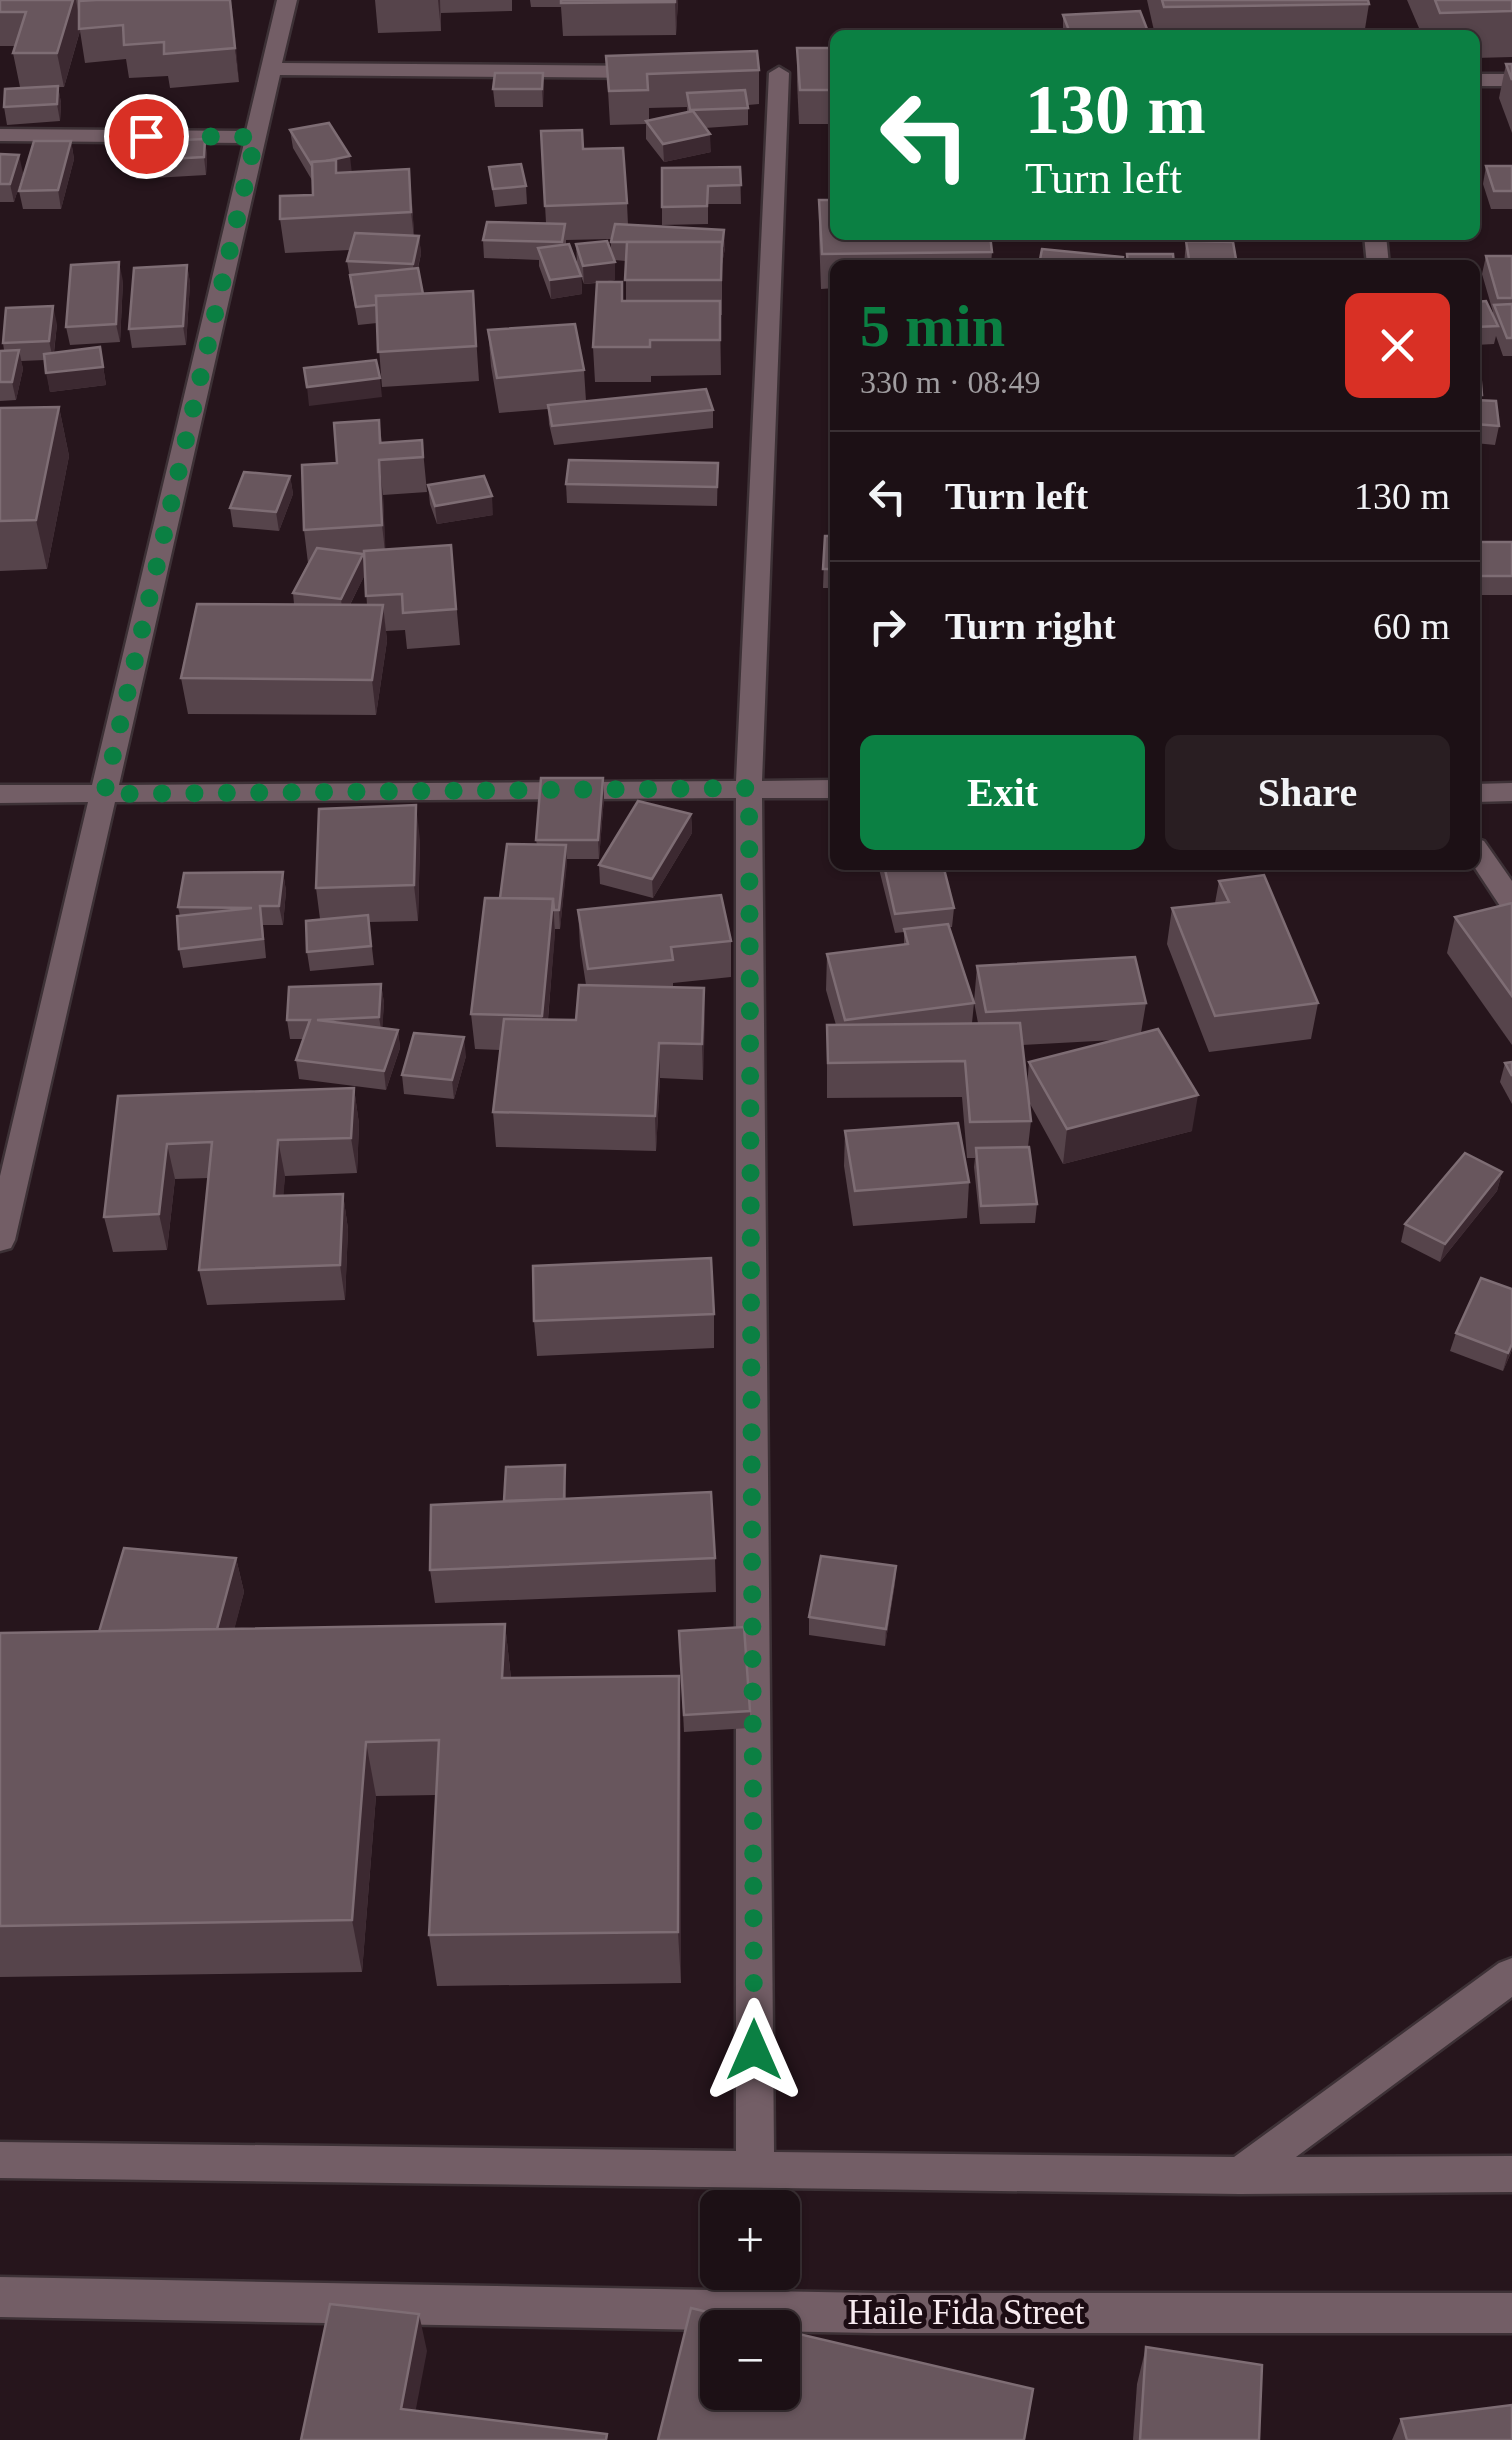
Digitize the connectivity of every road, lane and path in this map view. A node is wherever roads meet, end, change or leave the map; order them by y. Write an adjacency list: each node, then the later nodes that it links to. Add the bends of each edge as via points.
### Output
1 (287, 0): 2 (street)
2 (272, 69): 3 (street); 8 (street)
3 (662, 72)
4 (779, 73): 9 (street)
5 (1480, 80): 6 (street)
6 (1512, 80)
7 (0, 135): 8 (street)
8 (256, 137): 14 (street)
9 (749, 788): 10 (street); 14 (street); 20 (street)
10 (830, 789)
11 (1512, 792): 12 (street)
12 (1480, 793)
13 (0, 794): 14 (street)
14 (104, 794): 17 (street)
15 (1480, 854): 16 (street)
16 (1512, 902)
17 (0, 1240)
18 (1512, 1975): 22 (street)
19 (0, 2160): 20 (street)
20 (754, 2169): 22 (street)
21 (1512, 2174): 22 (street)
22 (1240, 2176)
23 (0, 2297): 24 (street, Haile Fida Street, via 875,2313)
24 (1512, 2313)

